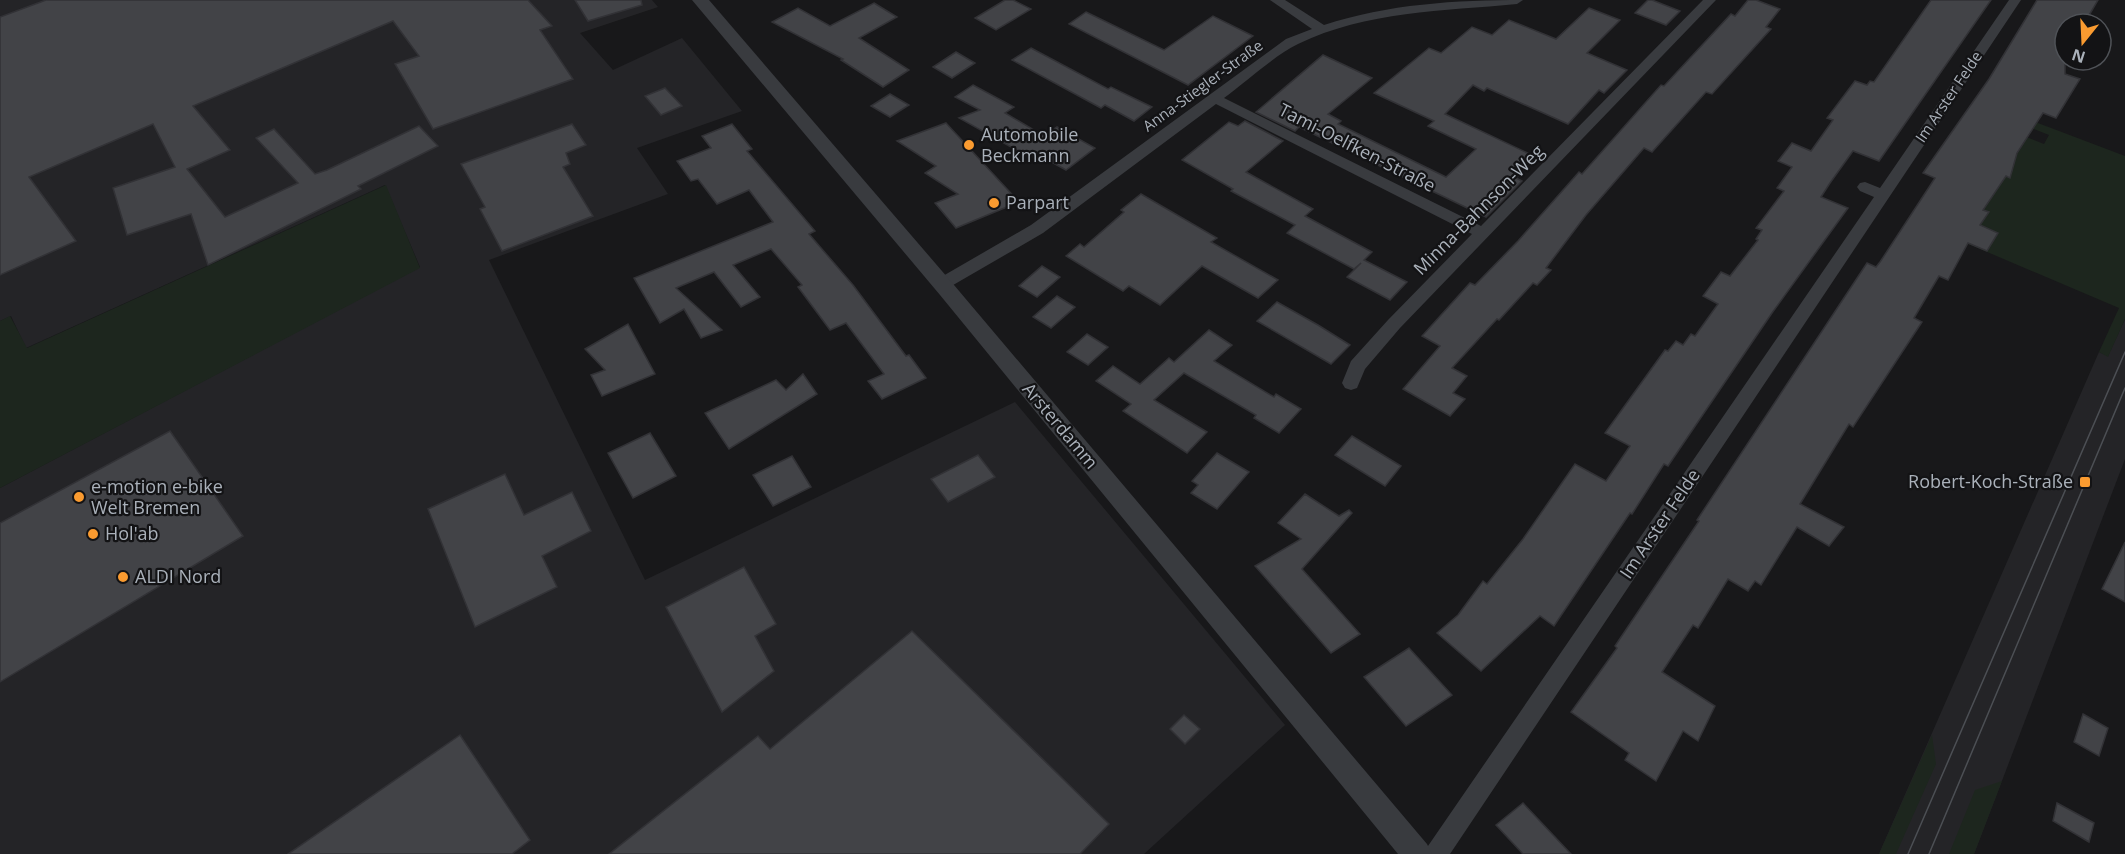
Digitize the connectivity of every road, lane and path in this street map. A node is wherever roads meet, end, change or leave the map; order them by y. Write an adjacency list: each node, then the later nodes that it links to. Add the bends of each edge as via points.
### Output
1 (700, 0): 11 (street, Arsterdamm)
2 (1276, 0): 6 (street)
3 (1517, 0): 6 (street, Anna-Stiegler-Straße, via 1377,14)
4 (1710, 0): 10 (street, Minna-Bahnson-Weg)
5 (2015, 0): 9 (street, Im Arster Felde)
6 (1320, 28): 7 (street, Anna-Stiegler-Straße, via 1291,42)
7 (1214, 98): 10 (street, Tami-Oelfken-Straße); 11 (street, Anna-Stiegler-Straße, via 1036,229)
8 (1865, 187): 9 (street)
9 (1883, 195): 14 (street, Im Arster Felde)
10 (1482, 233): 12 (street, Minna-Bahnson-Weg, via 1364,358)
11 (942, 284): 13 (street, Arsterdamm)
12 (1350, 383)
13 (1417, 854)
14 (1436, 854)

